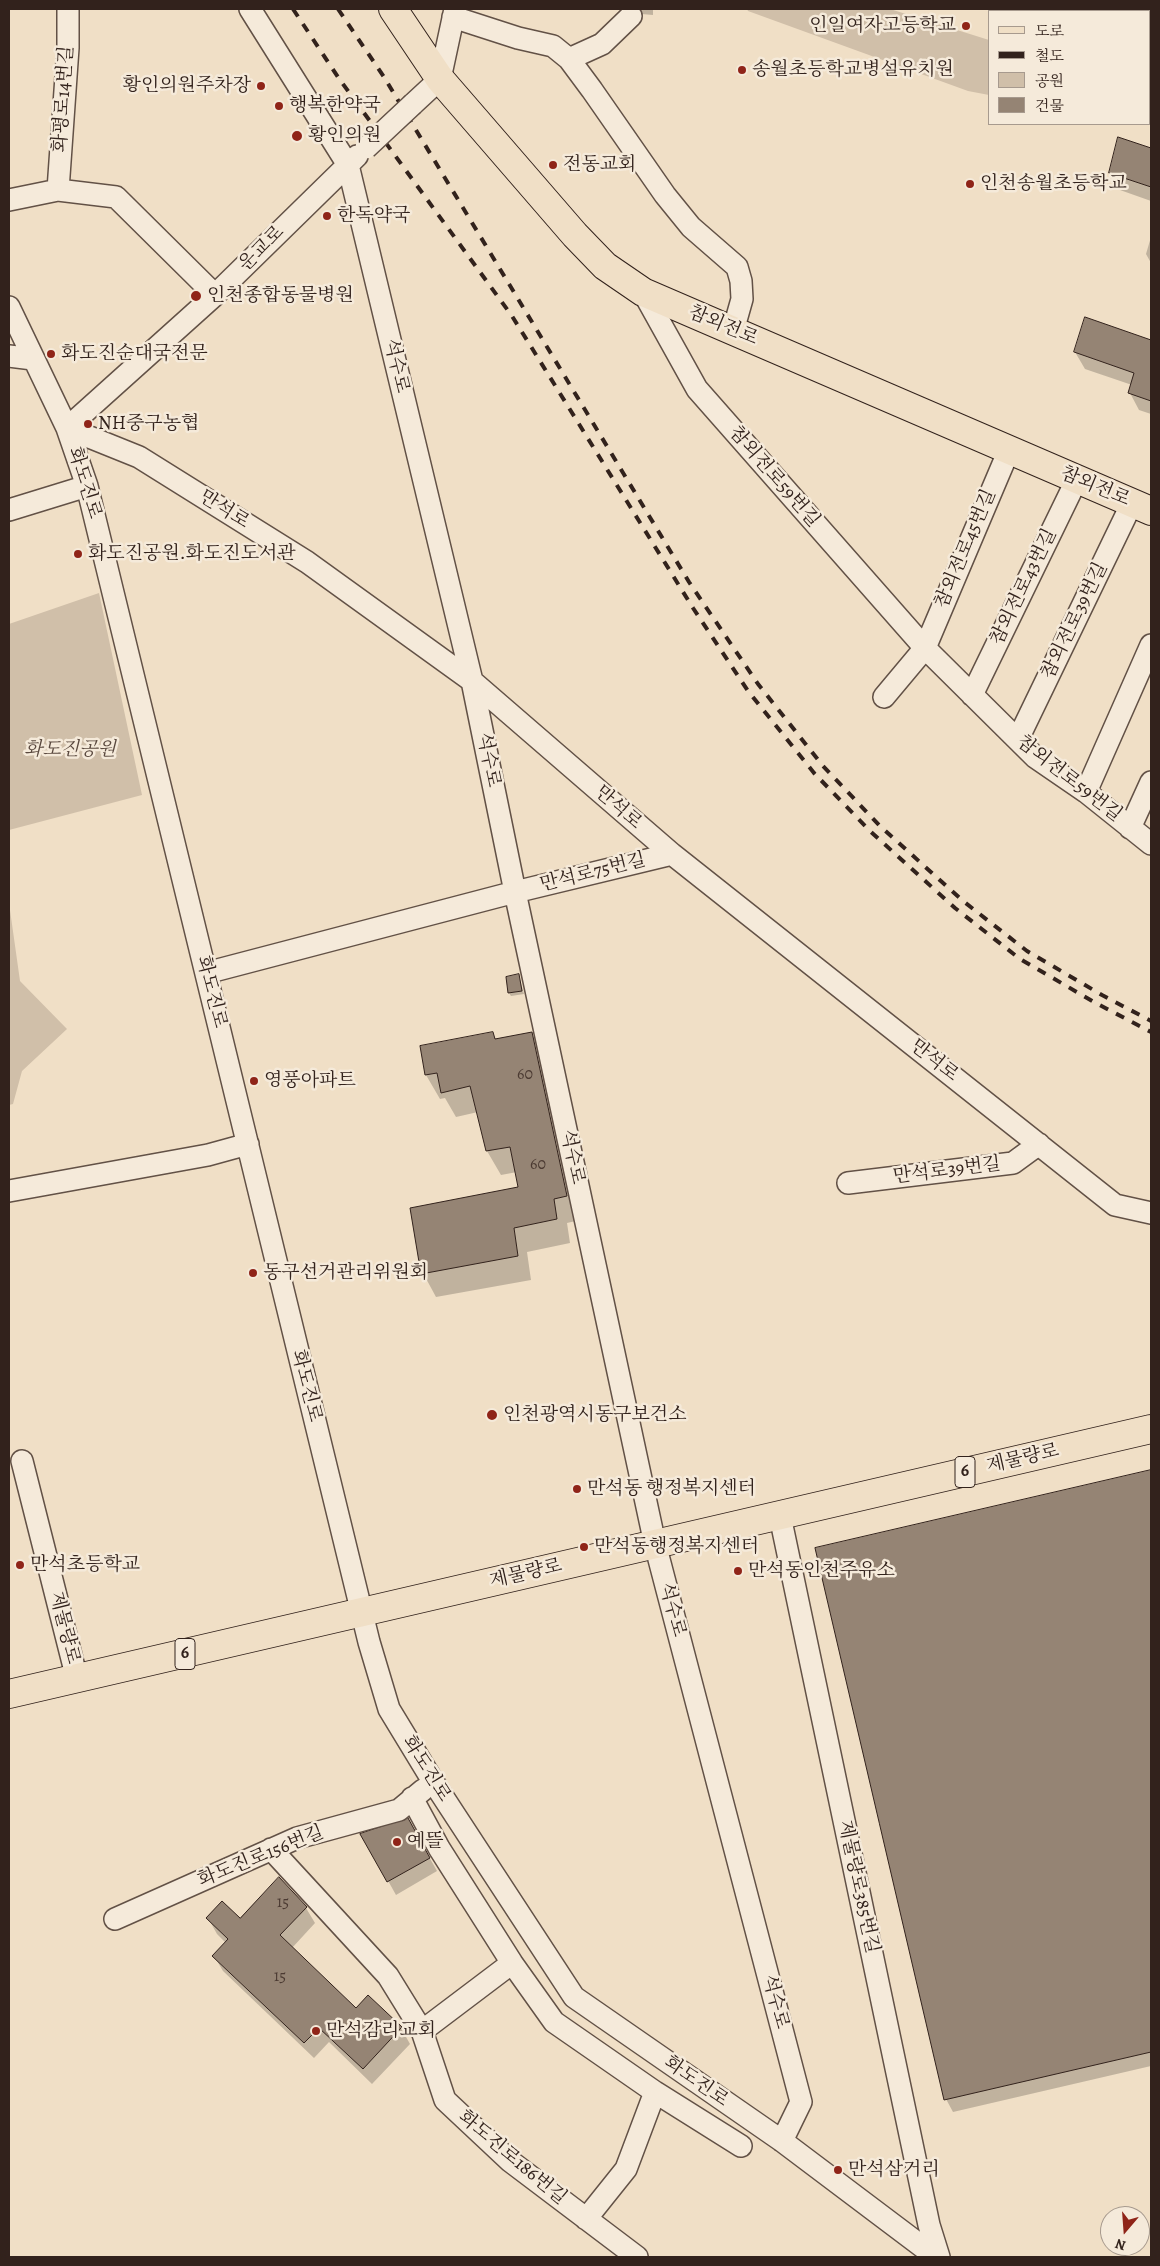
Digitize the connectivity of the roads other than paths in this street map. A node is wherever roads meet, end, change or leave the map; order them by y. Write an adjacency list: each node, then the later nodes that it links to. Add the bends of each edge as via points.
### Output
1 (68, 9): 9 (street, 화평로14번길)
2 (250, 9): 8 (street, 석수로)
3 (393, 9): 7 (main road, 참외전로)
4 (454, 13): 6 (street, via 518,38 552,46); 7 (street)
5 (631, 16): 6 (street, via 602,44)
6 (568, 59): 14 (street, via 665,195 691,227 736,267 742,299)
7 (440, 79): 8 (street, 운교로, bridge); 11 (main road, 참외전로, via 575,235 605,266)
8 (348, 164): 12 (street, 운교로); 25 (street, 석수로)
9 (58, 190): 10 (street); 12 (street, via 116,197)
10 (9, 200)
11 (644, 292): 14 (main road, 참외전로); 23 (street, 참외전로59번길, via 696,389)
12 (215, 295): 17 (street, 운교로)
13 (9, 307): 16 (street, 화도진로)
14 (734, 331): 18 (main road, 참외전로)
15 (9, 356): 16 (street)
16 (33, 359): 17 (street, 화도진로)
17 (67, 428): 20 (street, 화도진로); 25 (street, 만석로, via 139,457 307,562)
18 (1009, 450): 19 (main road, 참외전로); 23 (street, 참외전로45번길)
19 (1076, 479): 21 (main road, 참외전로); 26 (street, 참외전로43번길)
20 (87, 486): 22 (street); 35 (street, 화도진로)
21 (1142, 507): 28 (street, 참외전로39번길)
22 (9, 510)
23 (925, 648): 26 (street, 참외전로59번길); 27 (street)
24 (1150, 651): 30 (street)
25 (472, 681): 33 (street, 만석로); 34 (street, 석수로)
26 (972, 695): 28 (street, 참외전로59번길)
27 (884, 696)
28 (1018, 740): 30 (street, 참외전로59번길, via 1035,757)
29 (1151, 782): 31 (street)
30 (1086, 792): 31 (street, 참외전로59번길)
31 (1130, 828): 32 (street, 참외전로59번길)
32 (1151, 844)
33 (672, 854): 34 (street, 만석로75번길); 37 (street, 만석로)
34 (515, 892): 35 (street, 만석로75번길); 44 (street, 석수로)
35 (206, 973): 36 (street, 화도진로)
36 (248, 1144): 39 (street, via 208,1155); 45 (street, 화도진로)
37 (1039, 1144): 38 (street, 만석로39번길, via 1013,1163); 40 (street, 만석로, via 1115,1205)
38 (848, 1183)
39 (9, 1191)
40 (1151, 1213)
41 (1151, 1430): 43 (main road, 제물량로 / 6)
42 (22, 1461): 46 (street, 제물량로)
43 (780, 1516): 44 (main road, 제물량로 / 6); 59 (street, 제물량로385번길)
44 (655, 1544): 45 (main road, 제물량로 / 6); 55 (street, 석수로, via 801,2102)
45 (361, 1612): 46 (main road, 제물량로 / 6); 48 (street, 화도진로, via 389,1710)
46 (77, 1679): 47 (main road, 제물량로 / 6)
47 (9, 1694)
48 (434, 1783): 49 (street, 화도진로156번길); 55 (street, 화도진로, via 574,1997)
49 (412, 1798): 50 (street, 화도진로156번길, via 399,1810 297,1838); 52 (street, via 439,1848)
50 (271, 1849): 51 (street, 화도진로156번길); 53 (street, 화도진로186번길, via 388,1976)
51 (114, 1919)
52 (512, 1962): 53 (street); 54 (street, via 554,2022)
53 (422, 2031): 57 (street, 화도진로186번길, via 444,2100 510,2161)
54 (655, 2092): 56 (street); 57 (street, via 626,2169)
55 (782, 2141): 59 (street, 화도진로)
56 (741, 2146)
57 (586, 2219): 58 (street, 화도진로186번길)
58 (637, 2257)
59 (937, 2257)

